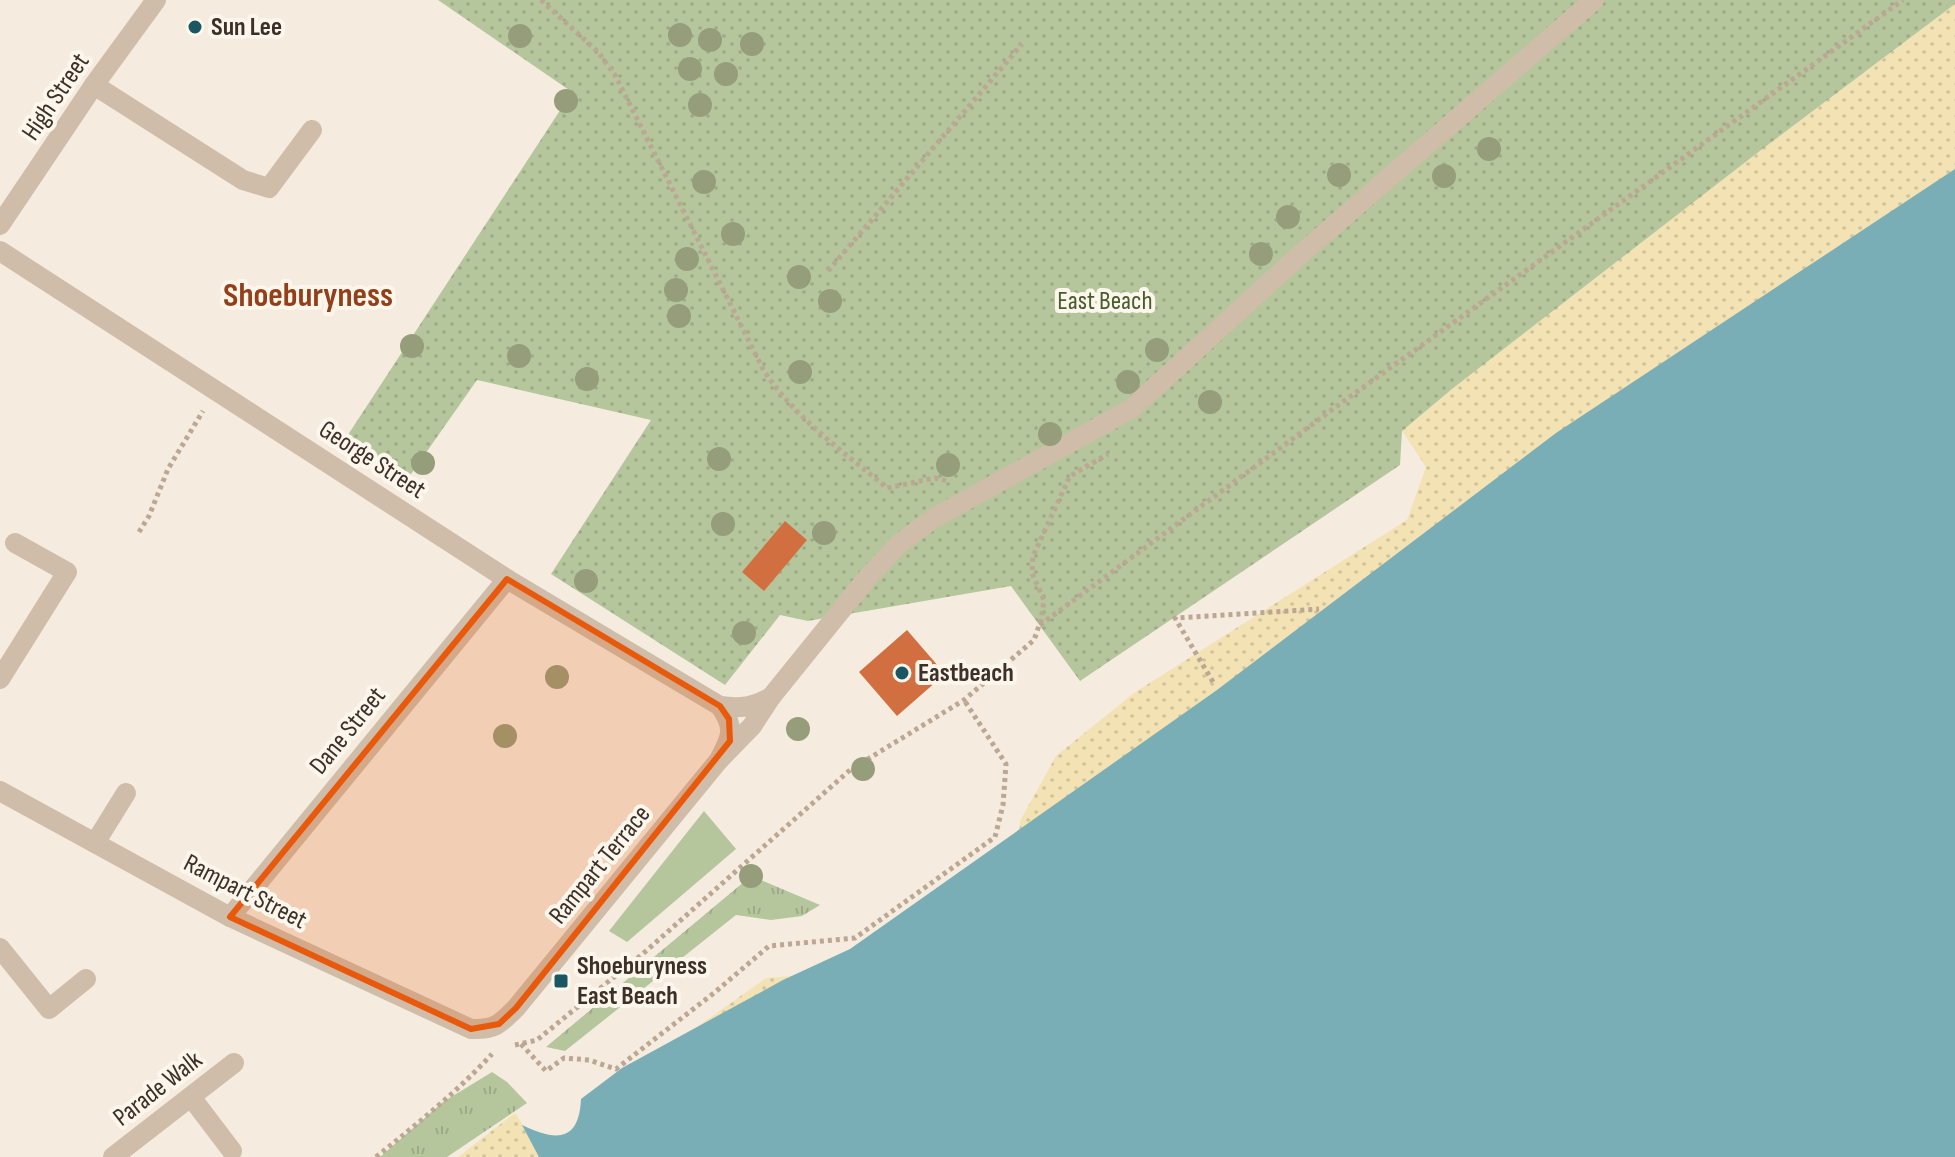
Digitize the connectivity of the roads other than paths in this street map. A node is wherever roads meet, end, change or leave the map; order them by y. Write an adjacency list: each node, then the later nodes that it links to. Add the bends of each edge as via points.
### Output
1 (156, 0): 3 (street, High Street)
2 (1594, 0): 10 (street, via 1131,409 934,518 900,543)
3 (94, 85): 4 (street, via 243,180 269,188); 5 (street, High Street)
4 (312, 130)
5 (0, 225)
6 (0, 251): 8 (street, George Street)
7 (15, 543): 9 (street, via 67,572)
8 (507, 579): 11 (street, George Street); 16 (street, Dane Street)
9 (0, 679)
10 (771, 697): 11 (street, via 739,709); 12 (street)
11 (720, 706): 12 (street, Rampart Terrace, via 729,719 730,741)
12 (719, 760): 19 (street, Rampart Terrace, via 516,1008 499,1024)
13 (0, 791): 15 (street, Rampart Street)
14 (126, 793): 15 (street)
15 (95, 843): 16 (street, Rampart Street)
16 (230, 917): 19 (street, Rampart Street)
17 (0, 948): 18 (street, via 49,1009)
18 (86, 979)
19 (471, 1029)
20 (234, 1063): 21 (street, Parade Walk)
21 (191, 1097): 22 (street); 23 (street, Parade Walk)
22 (232, 1151)
23 (113, 1157)

